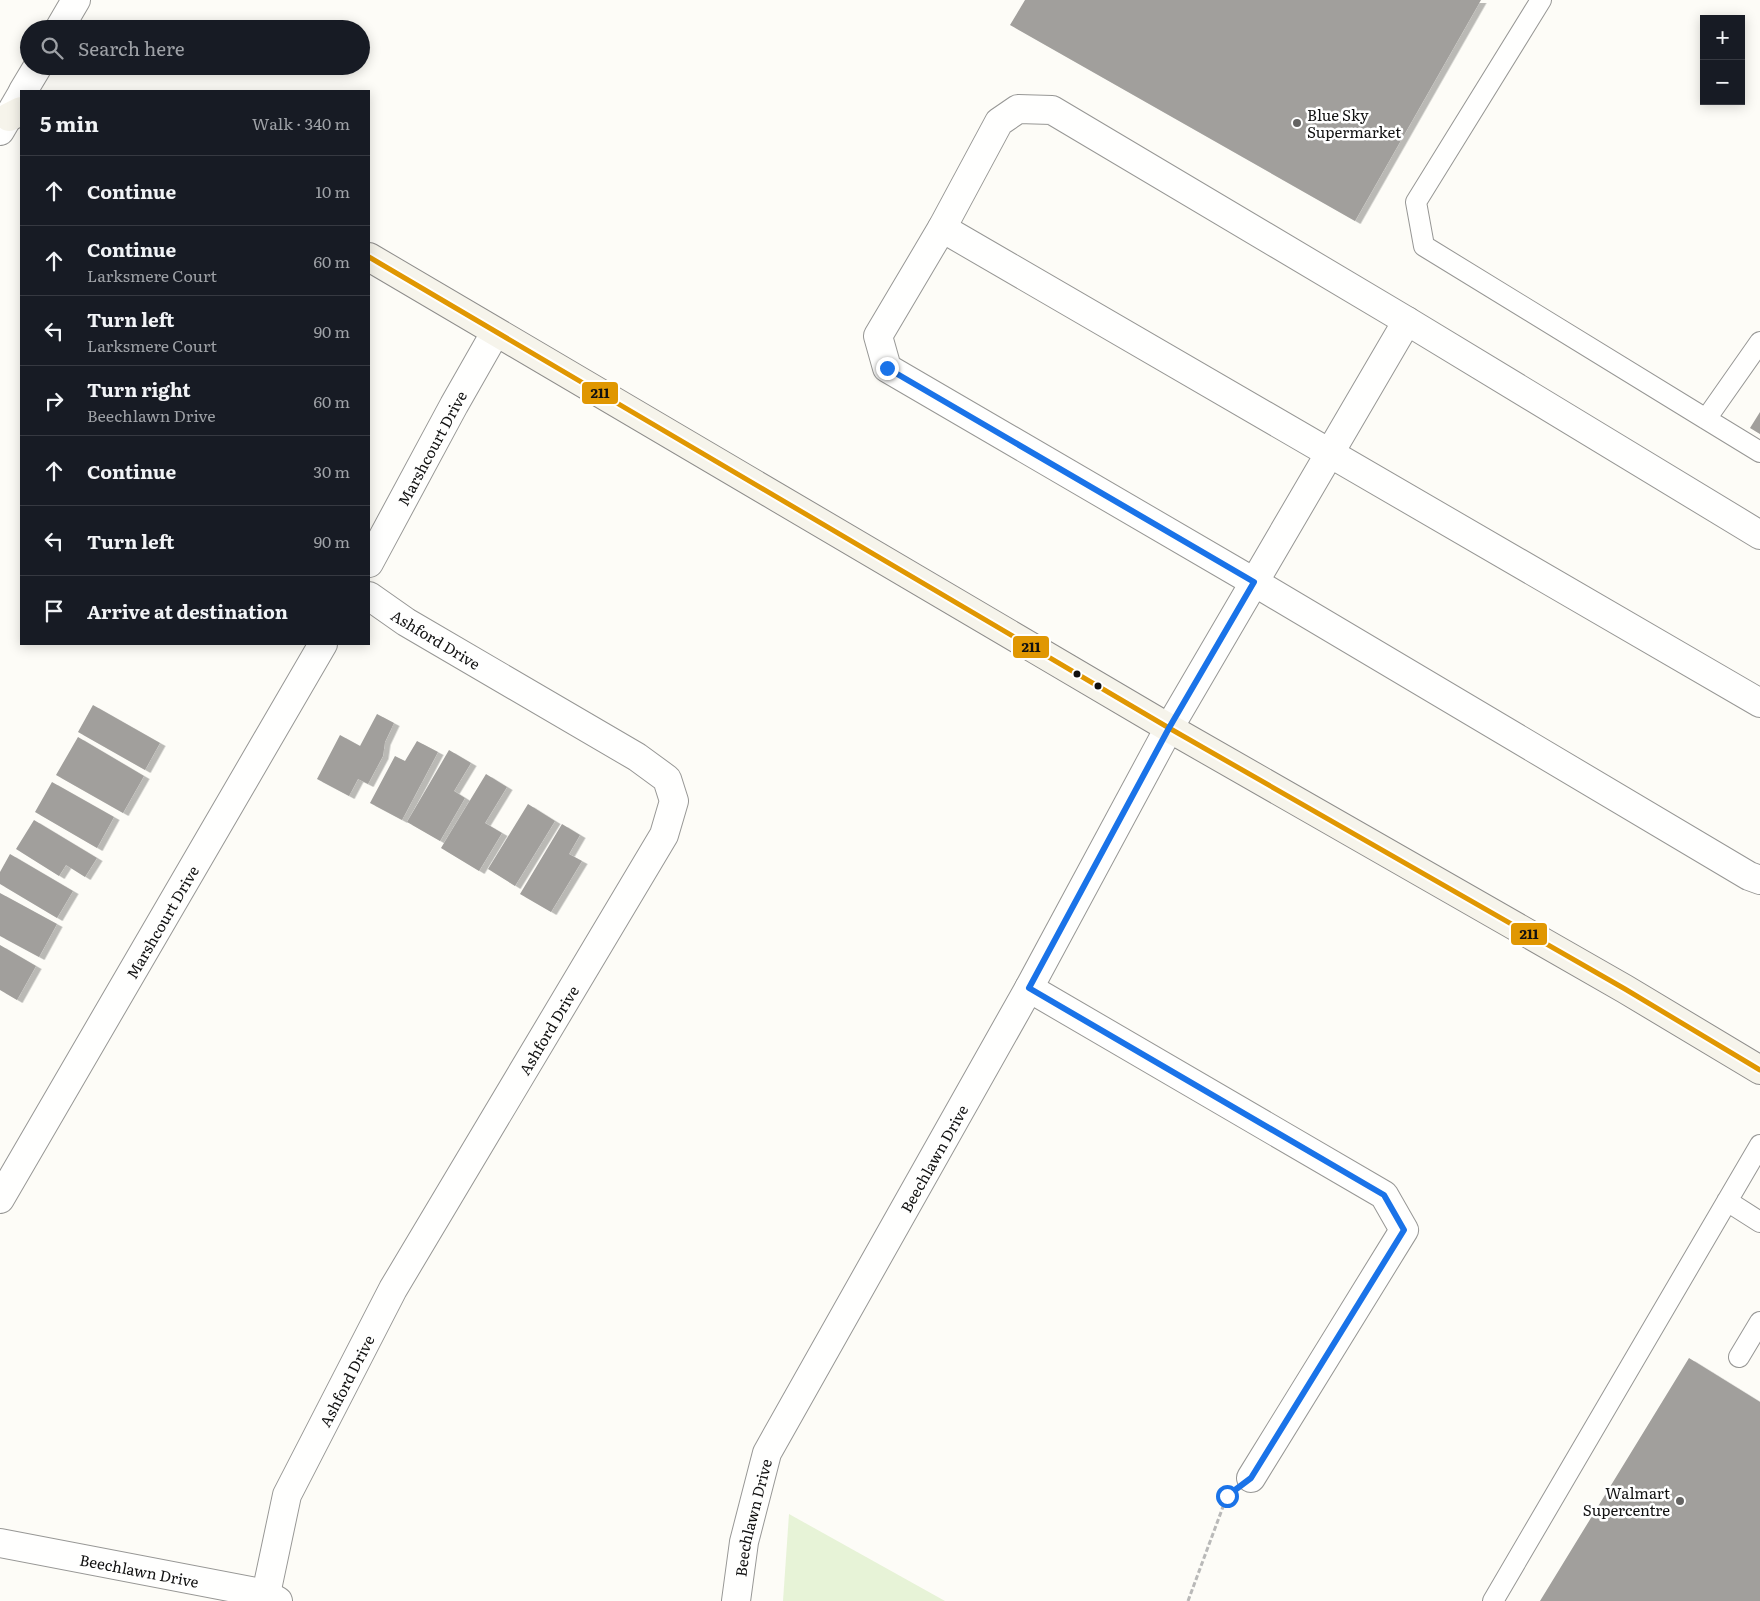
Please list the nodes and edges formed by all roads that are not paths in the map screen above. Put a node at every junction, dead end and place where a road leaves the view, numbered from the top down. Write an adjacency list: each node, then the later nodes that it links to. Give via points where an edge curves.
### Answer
1 (76, 0): 3 (street)
2 (1541, 0): 11 (lane, via 1416,202 1424,246)
3 (64, 20)
4 (33, 75): 5 (street)
5 (24, 90)
6 (942, 228): 8 (street, via 1000,122 1018,109 1052,110); 13 (street); 16 (street, via 878,336 887,368)
7 (370, 258): 9 (street)
8 (1408, 322): 13 (street, Beechlawn Drive); 14 (street)
9 (495, 333): 15 (street, Marshcourt Drive); 20 (street)
10 (1760, 342): 11 (lane)
11 (1706, 419): 12 (lane)
12 (1760, 452)
13 (1330, 453): 16 (street, Beechlawn Drive); 19 (street)
14 (1760, 534)
15 (370, 560)
16 (1254, 582): 20 (street, Beechlawn Drive); 21 (street)
17 (370, 597): 32 (street, Ashford Drive, via 406,622 637,757 667,779 674,801 664,834 393,1289 288,1495)
18 (321, 645): 25 (street, Marshcourt Drive)
19 (1760, 703)
20 (1169, 728): 22 (street, Beechlawn Drive); 23 (street)
21 (1760, 880)
22 (1029, 988): 30 (street, via 1384,1195 1404,1230); 33 (street, Beechlawn Drive, via 767,1453 744,1542)
23 (1760, 1070)
24 (1760, 1145): 26 (lane)
25 (0, 1199)
26 (1727, 1201): 27 (lane); 34 (lane)
27 (1760, 1222)
28 (1760, 1322): 29 (lane)
29 (1739, 1357)
30 (1251, 1478)
31 (0, 1543): 32 (street, Beechlawn Drive)
32 (272, 1597)
33 (736, 1601)
34 (1492, 1601)

